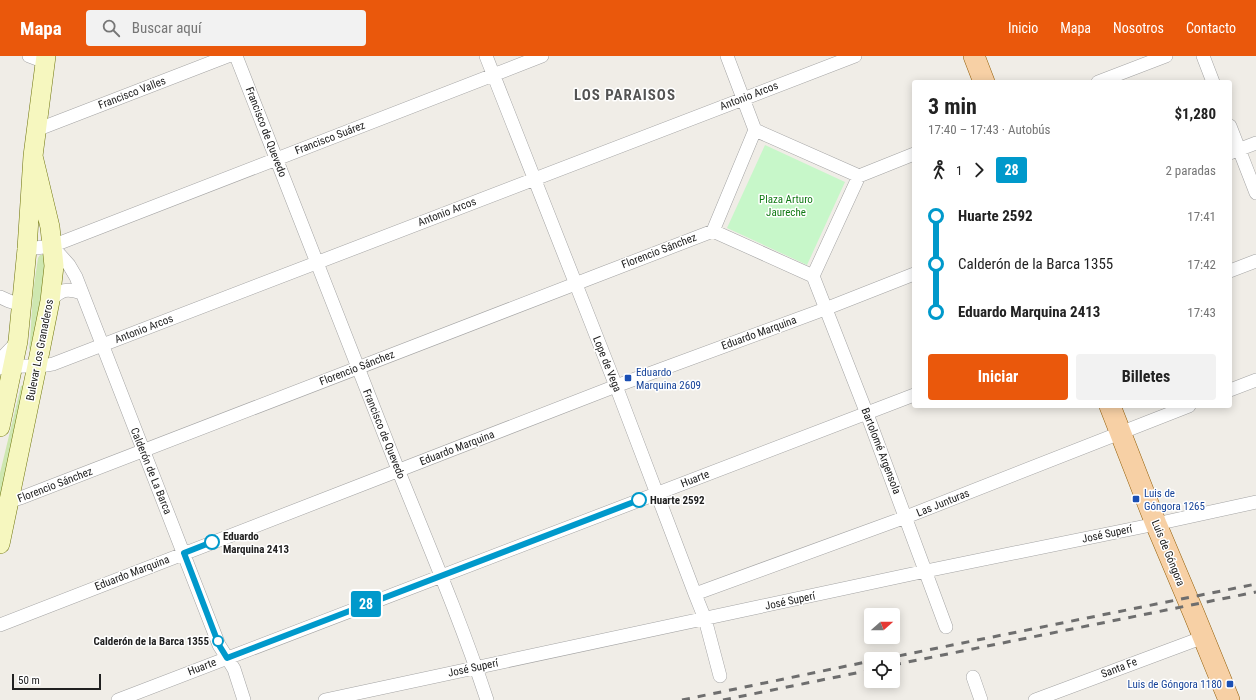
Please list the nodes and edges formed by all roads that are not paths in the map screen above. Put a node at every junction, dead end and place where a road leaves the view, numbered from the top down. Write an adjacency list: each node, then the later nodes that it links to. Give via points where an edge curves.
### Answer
1 (228, 56): 16 (street, Francisco Valles)
2 (236, 56): 23 (street, Francisco de Quevedo)
3 (486, 56): 11 (street, Lope de Vega)
4 (542, 56): 11 (street, Francisco Suárez)
5 (727, 56): 15 (street)
6 (855, 56): 15 (street, Antonio Arcos)
7 (974, 56): 12 (main road)
8 (1166, 56): 13 (street)
9 (1203, 56): 14 (street)
10 (40, 58): 16 (main road, Bulevar Los Granaderos)
11 (493, 75): 23 (street, Francisco Suárez); 25 (street, Lope de Vega)
12 (983, 80)
13 (1103, 80)
14 (1212, 80)
15 (743, 99): 17 (street); 25 (street, Antonio Arcos)
16 (37, 129): 22 (main road, Bulevar Los Granaderos)
17 (755, 130): 24 (street); 27 (street)
18 (1232, 138): 20 (street)
19 (1256, 143): 20 (street)
20 (1234, 151): 26 (street)
21 (912, 155): 24 (street)
22 (34, 156): 28 (main road, Bulevar Los Granaderos); 29 (main road, Bulevar Los Granaderos)
23 (276, 159): 28 (street, Francisco Suárez); 31 (street, Francisco de Quevedo)
24 (859, 176): 34 (street)
25 (534, 178): 31 (street, Antonio Arcos); 35 (street, Lope de Vega)
26 (1256, 193)
27 (713, 231): 34 (street); 35 (street, Florencio Sánchez)
28 (52, 246): 29 (street, Francisco Suárez); 36 (street, Calderón de La Barca, via 69,265); 38 (main road, Bulevar Los Granaderos, via 54,266)
29 (27, 249): 39 (main road, Bulevar Los Granaderos)
30 (1256, 261): 32 (street)
31 (316, 263): 41 (street, Antonio Arcos); 44 (street, Francisco de Quevedo)
32 (1232, 270)
33 (912, 275): 40 (street, Eduardo Marquina)
34 (813, 276): 40 (street, Bartolomé Argensola)
35 (575, 284): 44 (street, Florencio Sánchez); 46 (street, Lope de Vega)
36 (82, 292): 38 (street, via 59,292); 41 (street, Calderón de La Barca)
37 (0, 297): 39 (street)
38 (50, 301): 43 (main road, Bulevar Los Granaderos)
39 (22, 305): 42 (main road, Bulevar Los Granaderos, via 18,341)
40 (825, 309): 46 (street, Eduardo Marquina); 51 (street, Bartolomé Argensola)
41 (102, 345): 43 (street, Antonio Arcos, via 53,364); 54 (street, Calderón de La Barca)
42 (4, 365): 43 (street, Antonio Arcos); 52 (main road, Bulevar Los Granaderos)
43 (37, 366): 57 (main road, Bulevar Los Granaderos)
44 (358, 367): 54 (street, Florencio Sánchez); 55 (street, Francisco de Quevedo)
45 (1256, 380): 47 (street)
46 (616, 386): 55 (street, Eduardo Marquina); 56 (street, Lope de Vega)
47 (1232, 389)
48 (912, 396): 51 (street, Huarte)
49 (1111, 408): 53 (main road, Luis de Góngora)
50 (1184, 408): 53 (street, Las Junturas)
51 (867, 414): 56 (street, Huarte); 59 (street, Bartolomé Argensola)
52 (0, 427)
53 (1120, 433): 59 (street, Las Junturas); 60 (main road, Luis de Góngora)
54 (143, 451): 57 (street, Florencio Sánchez); 62 (street, Calderón de La Barca)
55 (399, 471): 62 (street, Eduardo Marquina); 64 (street, Francisco de Quevedo)
56 (657, 493): 64 (street, Huarte); 65 (street, Lope de Vega)
57 (4, 502): 61 (main road, Bulevar Los Granaderos)
58 (1256, 502): 60 (street, José Superí)
59 (906, 517): 63 (street, Bartolomé Argensola); 65 (street, Las Junturas)
60 (1156, 524): 63 (street, José Superí); 69 (main road, Luis de Góngora)
61 (0, 544)
62 (184, 553): 67 (street, Eduardo Marquina); 70 (street, Calderón de La Barca, via 219,645)
63 (926, 571): 66 (street, José Superí); 68 (street, Bartolomé Argensola)
64 (441, 576): 70 (street, Huarte); 71 (street, Francisco de Quevedo)
65 (696, 594): 66 (street, Lope de Vega)
66 (705, 619): 71 (street, José Superí); 72 (street, Lope de Vega)
67 (0, 625)
68 (946, 627)
69 (1204, 637): 79 (street, Santa Fe); 80 (main road, Luis de Góngora)
70 (227, 658): 74 (street, Huarte); 75 (street, Calderón de La Barca, via 234,669)
71 (476, 667): 76 (street, José Superí); 77 (street, Francisco de Quevedo)
72 (720, 676)
73 (972, 678): 78 (street)
74 (118, 700)
75 (244, 700)
76 (325, 700)
77 (487, 700)
78 (981, 700)
79 (1035, 700)
80 (1229, 700)

